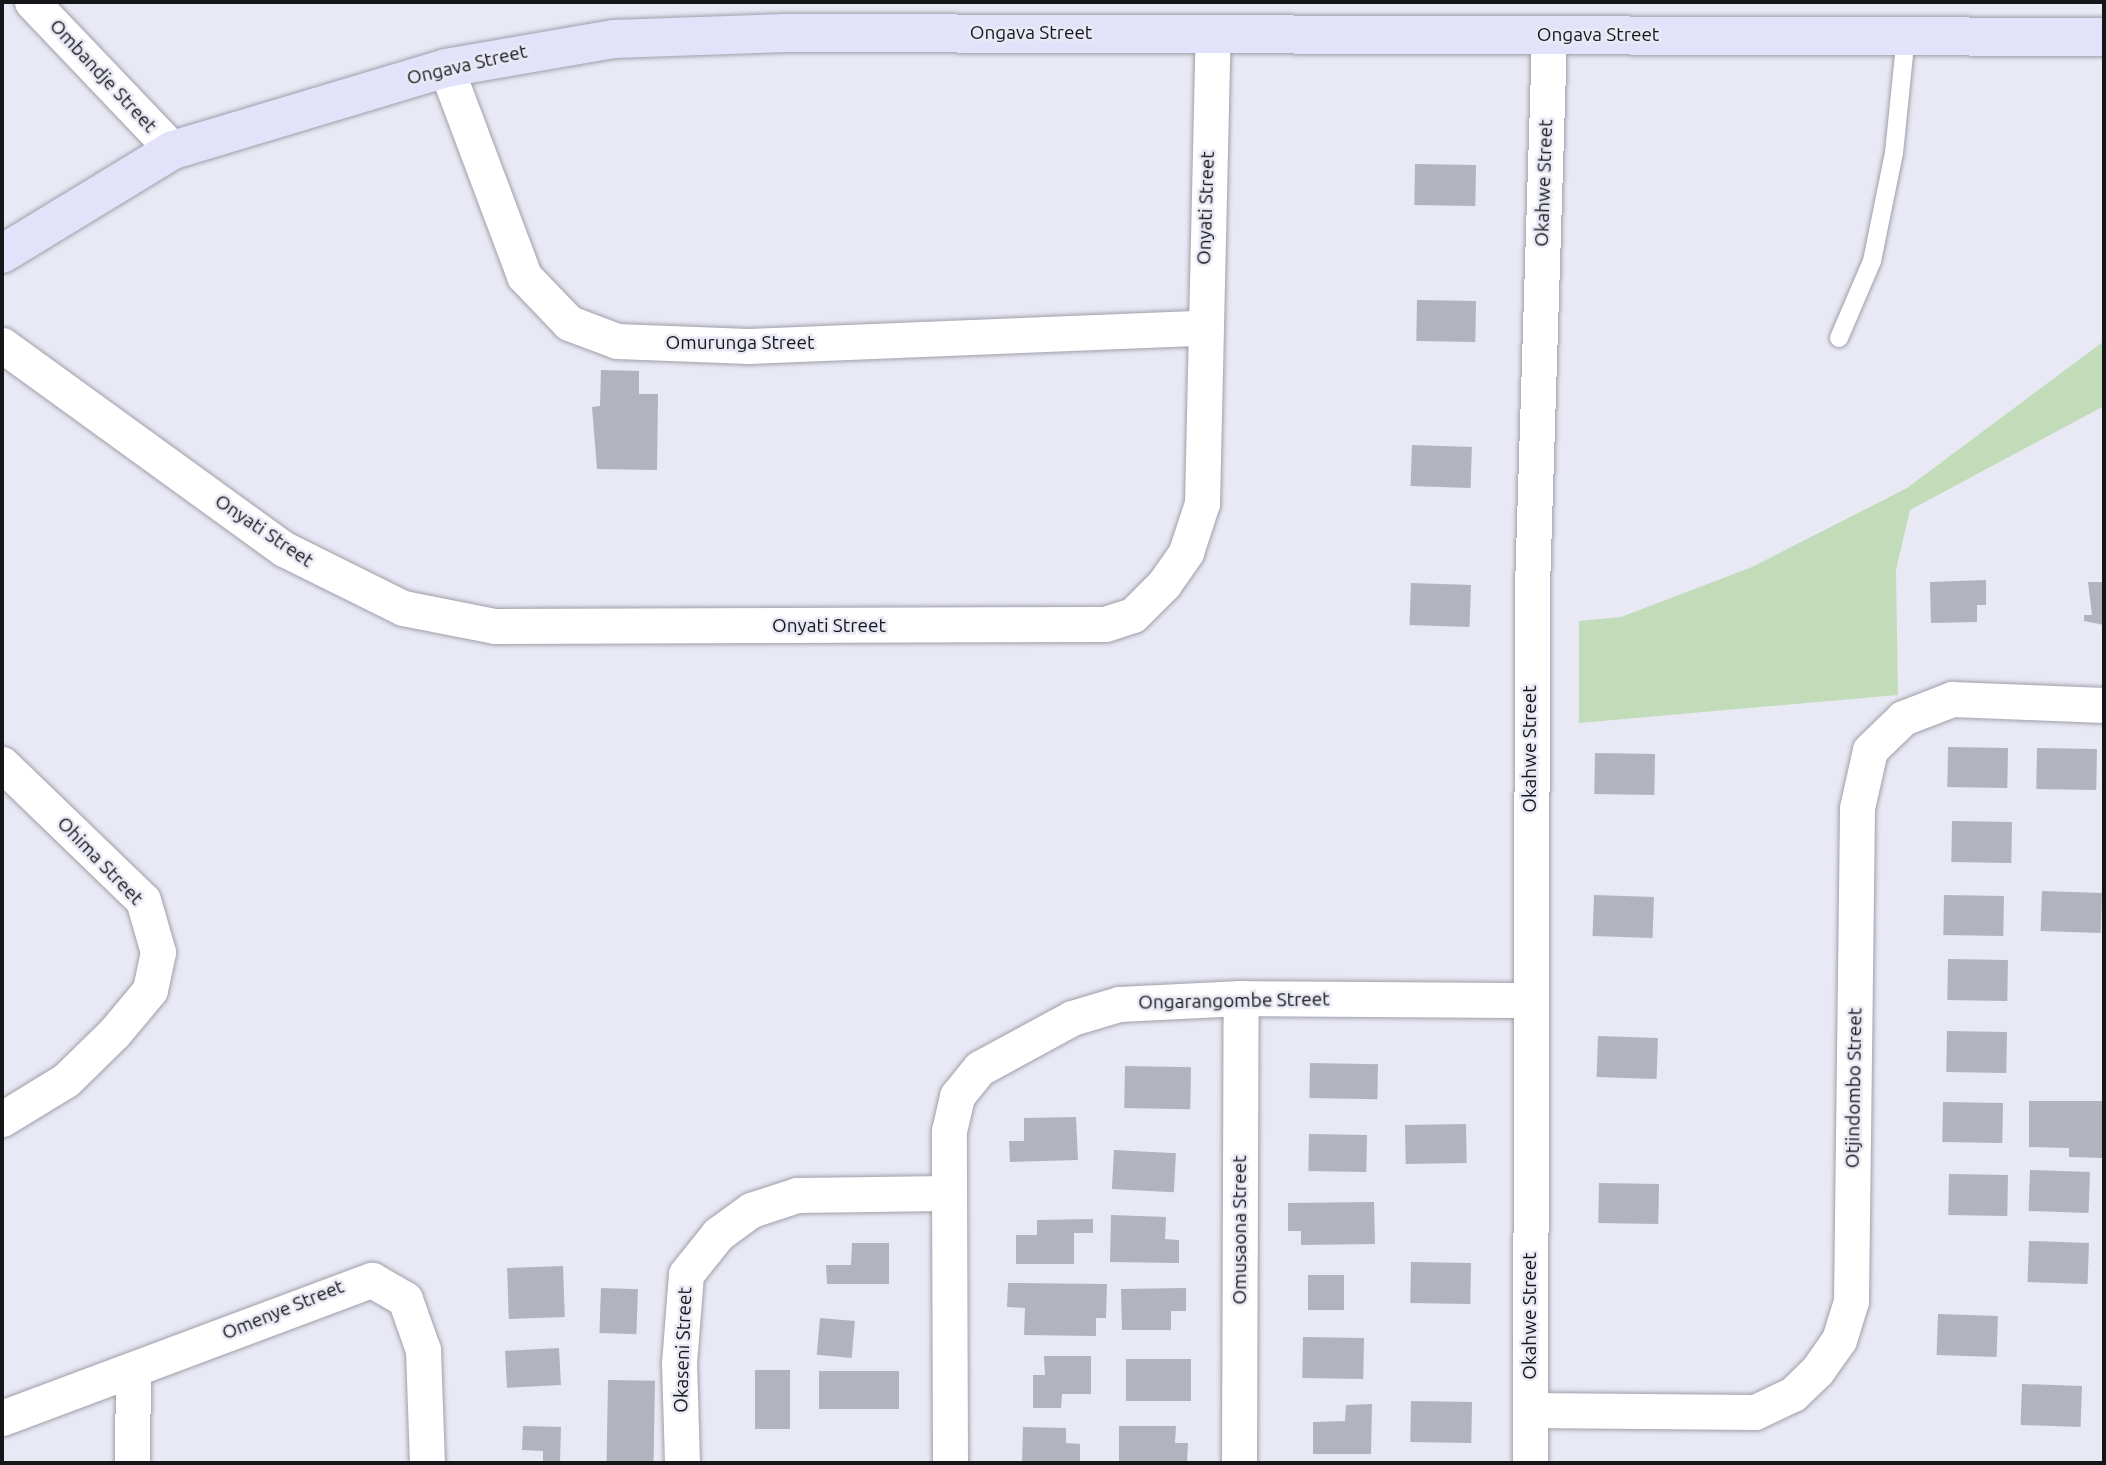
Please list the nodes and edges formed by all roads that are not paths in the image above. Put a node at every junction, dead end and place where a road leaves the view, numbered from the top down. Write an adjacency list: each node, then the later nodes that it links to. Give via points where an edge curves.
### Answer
1 (32, 2): 7 (street, Ombandje Street)
2 (1213, 34): 4 (street, Ongava Street); 6 (street, Ongava Street, via 614,39); 9 (street, Onyati Street)
3 (1906, 34): 4 (street, Ongava Street); 5 (street, Ongava Street); 10 (lane, via 1894,153 1872,261)
4 (1549, 36): 15 (street, Okahwe Street, via 1532,587)
5 (2104, 37)
6 (446, 68): 7 (street, Ongava Street); 9 (street, Omurunga Street, via 524,276 569,323 617,341 748,346)
7 (173, 150): 8 (street, Ongava Street)
8 (2, 254)
9 (1202, 328): 11 (street, Onyati Street, via 1202,503 1186,552 1133,615 1105,624 1061,626 495,626 403,608 284,549)
10 (1839, 338)
11 (2, 345)
12 (2104, 705): 19 (street, Otjindombo Street, via 1952,699 1903,718 1870,750 1857,808 1851,1301 1839,1340 1817,1371 1793,1394 1755,1412)
13 (2, 764): 16 (street, Ohima Street, via 143,900 158,952 150,990 114,1033 66,1080)
14 (1241, 998): 15 (street, Ongarangombe Street); 17 (street, Ongarangombe Street, via 1119,1004 1011,1047 980,1068 957,1096); 25 (street, Omusaona Street)
15 (1529, 1000): 19 (street, Okahwe Street)
16 (2, 1119)
17 (947, 1193): 23 (street, Okaseni Street, via 797,1195 751,1210 718,1234 686,1274 679,1363); 24 (street, Ongarangombe Street)
18 (133, 1370): 20 (street, Omenye Street); 21 (street); 22 (street, Omenye Street, via 372,1280 405,1299 423,1350)
19 (1530, 1410): 26 (street, Okahwe Street)
20 (2, 1418)
21 (132, 1463)
22 (427, 1463)
23 (682, 1463)
24 (950, 1463)
25 (1239, 1463)
26 (1530, 1463)

